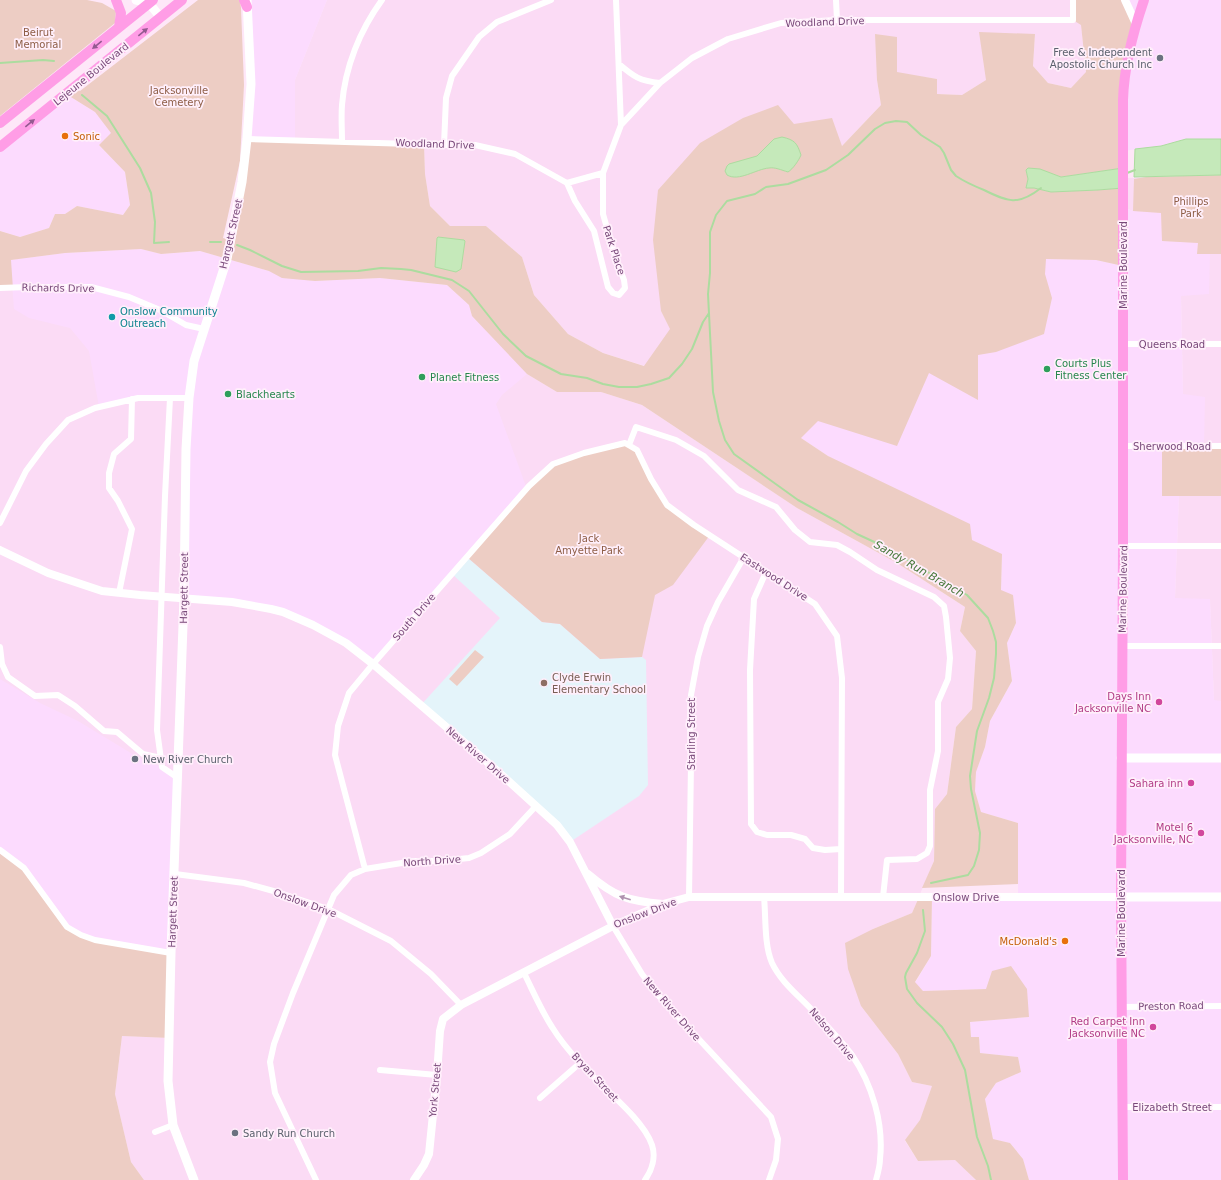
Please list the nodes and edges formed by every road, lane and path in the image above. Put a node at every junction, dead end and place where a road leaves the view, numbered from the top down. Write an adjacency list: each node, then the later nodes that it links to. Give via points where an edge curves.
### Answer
1 (116, 0): 16 (main road, via 121,13)
2 (136, 0): 11 (main road)
3 (182, 0): 13 (main road, Lejeune Boulevard)
4 (382, 0): 22 (street, via 370,17 349,64 342,105)
5 (551, 0): 23 (street, via 497,22 479,37 452,76 446,98)
6 (616, 0): 17 (street)
7 (836, 0): 14 (street)
8 (1073, 0): 14 (street, Woodland Drive, via 1073,20)
9 (1125, 0): 15 (street)
10 (1144, 0): 15 (main road, Marine Boulevard)
11 (151, 2): 13 (main road); 16 (main road, Lejeune Boulevard)
12 (246, 2): 21 (main road, Hargett Street, via 251,84)
13 (161, 18): 24 (main road, Lejeune Boulevard, one-way to 13)
14 (837, 20): 18 (street, Woodland Drive, via 781,23 728,40 692,58)
15 (1136, 24): 29 (main road, Marine Boulevard, via 1123,95)
16 (119, 28): 19 (main road, Lejeune Boulevard, one-way to 19)
17 (619, 64): 18 (street, via 635,77 647,82); 20 (street)
18 (660, 83): 20 (street, Woodland Drive)
19 (0, 123)
20 (621, 125): 25 (street, Woodland Drive)
21 (247, 139): 22 (street, Woodland Drive); 28 (main road, Hargett Street, via 242,182 227,259)
22 (342, 141): 23 (street, Woodland Drive)
23 (444, 145): 26 (street, Woodland Drive, via 475,145 515,154)
24 (0, 147)
25 (603, 173): 26 (street); 26 (street, Park Place, via 603,214 625,288 618,295 608,287 594,231)
26 (567, 184)
27 (0, 288): 28 (street, Richards Drive, via 91,286 129,297 186,325)
28 (204, 329): 32 (main road, Hargett Street, via 194,360)
29 (1123, 344): 30 (street, Queens Road); 35 (main road, Marine Boulevard)
30 (1221, 344)
31 (170, 398): 32 (street); 33 (street); 44 (street)
32 (189, 398): 45 (main road, Hargett Street)
33 (132, 399): 37 (street, via 95,408 68,420 26,471); 43 (street, via 131,439 114,454 109,473 109,488 132,529)
34 (627, 444): 41 (street, Eastwood Drive, via 637,450 667,505); 49 (street, South Drive, via 584,453 553,464 530,486); 63 (street, via 636,427 676,440 704,456 738,490 776,507 795,530 810,542 837,545 877,570 934,597 944,606 950,658 948,679 938,702 938,751 930,790 930,846 927,853 918,859 886,860)
35 (1123, 446): 36 (street, Sherwood Road); 38 (main road, Marine Boulevard)
36 (1221, 446)
37 (0, 523)
38 (1123, 546): 39 (street); 46 (main road, Marine Boulevard)
39 (1221, 546)
40 (0, 550): 43 (street, New River Drive, via 48,573 102,591)
41 (744, 558): 42 (street, Eastwood Drive); 60 (street, Starling Street, via 707,626 691,695)
42 (766, 572): 55 (street, Eastwood Drive, via 815,604 837,636 842,678); 55 (street, via 754,599 750,670 751,824 757,832 767,835 791,835 804,839 813,848)
43 (118, 593): 44 (street, New River Drive)
44 (162, 597): 45 (street, New River Drive); 50 (street, via 157,730)
45 (184, 598): 49 (street, New River Drive, via 232,602 282,612 346,643); 53 (main road, Hargett Street)
46 (1122, 646): 47 (street); 51 (main road, Marine Boulevard)
47 (1221, 646)
48 (0, 647): 50 (street, via 2,664 8,677 36,696 58,695 104,731 117,732 143,754)
49 (373, 664): 54 (street, New River Drive); 57 (street, South Drive, via 349,693 338,726 335,755)
50 (161, 758): 53 (street, via 162,767)
51 (1121, 758): 52 (main road); 64 (main road, Marine Boulevard)
52 (1221, 758)
53 (178, 778): 59 (main road, Hargett Street)
54 (536, 806): 57 (street, North Drive, via 510,834 469,858 414,861); 58 (street, New River Drive, via 570,842)
55 (841, 849): 62 (street, Eastwood Drive)
56 (0, 850): 69 (street, via 24,868 67,927 95,940)
57 (365, 869): 67 (street, North Drive, via 351,875 334,894)
58 (584, 870): 66 (street, one-way to 58, via 621,897); 68 (street, New River Drive)
59 (175, 874): 67 (street, Onslow Drive, via 244,883); 69 (main road, Hargett Street)
60 (689, 897): 61 (street, Onslow Drive); 66 (street, Onslow Drive)
61 (764, 897): 62 (street, Onslow Drive); 87 (street, Nelson Drive, via 768,948 772,963 785,982 851,1055 870,1092 879,1119 880,1132 880,1159)
62 (841, 897): 63 (street, Onslow Drive)
63 (883, 897): 64 (street, Onslow Drive)
64 (1121, 897): 65 (main road, Onslow Drive); 73 (main road, Marine Boulevard)
65 (1221, 897)
66 (663, 904): 68 (street, Onslow Drive)
67 (328, 909): 71 (street, Onslow Drive, via 392,941 431,974); 83 (street, via 293,993 270,1062 275,1093)
68 (613, 926): 70 (street, Onslow Drive); 86 (street, New River Drive, via 657,994 771,1117 778,1139 776,1160)
69 (171, 953): 80 (main road, Hargett Street, via 168,1081)
70 (524, 973): 71 (street, Onslow Drive); 74 (street, Bryan Street, via 552,1027)
71 (461, 1005): 76 (street, York Street, via 443,1019)
72 (1221, 1006): 73 (street, Preston Road)
73 (1121, 1007): 78 (main road, Marine Boulevard)
74 (580, 1063): 77 (street); 85 (street, Bryan Street, via 638,1122 648,1136 653,1147 653,1161)
75 (380, 1070): 76 (street)
76 (437, 1075): 84 (street, York Street, via 429,1154)
77 (540, 1098)
78 (1123, 1107): 79 (street, Elizabeth Street); 88 (main road, Marine Boulevard)
79 (1221, 1107)
80 (173, 1125): 81 (street); 82 (main road, Hargett Street)
81 (156, 1132)
82 (194, 1180)
83 (316, 1180)
84 (414, 1180)
85 (645, 1180)
86 (769, 1180)
87 (876, 1180)
88 (1123, 1180)

